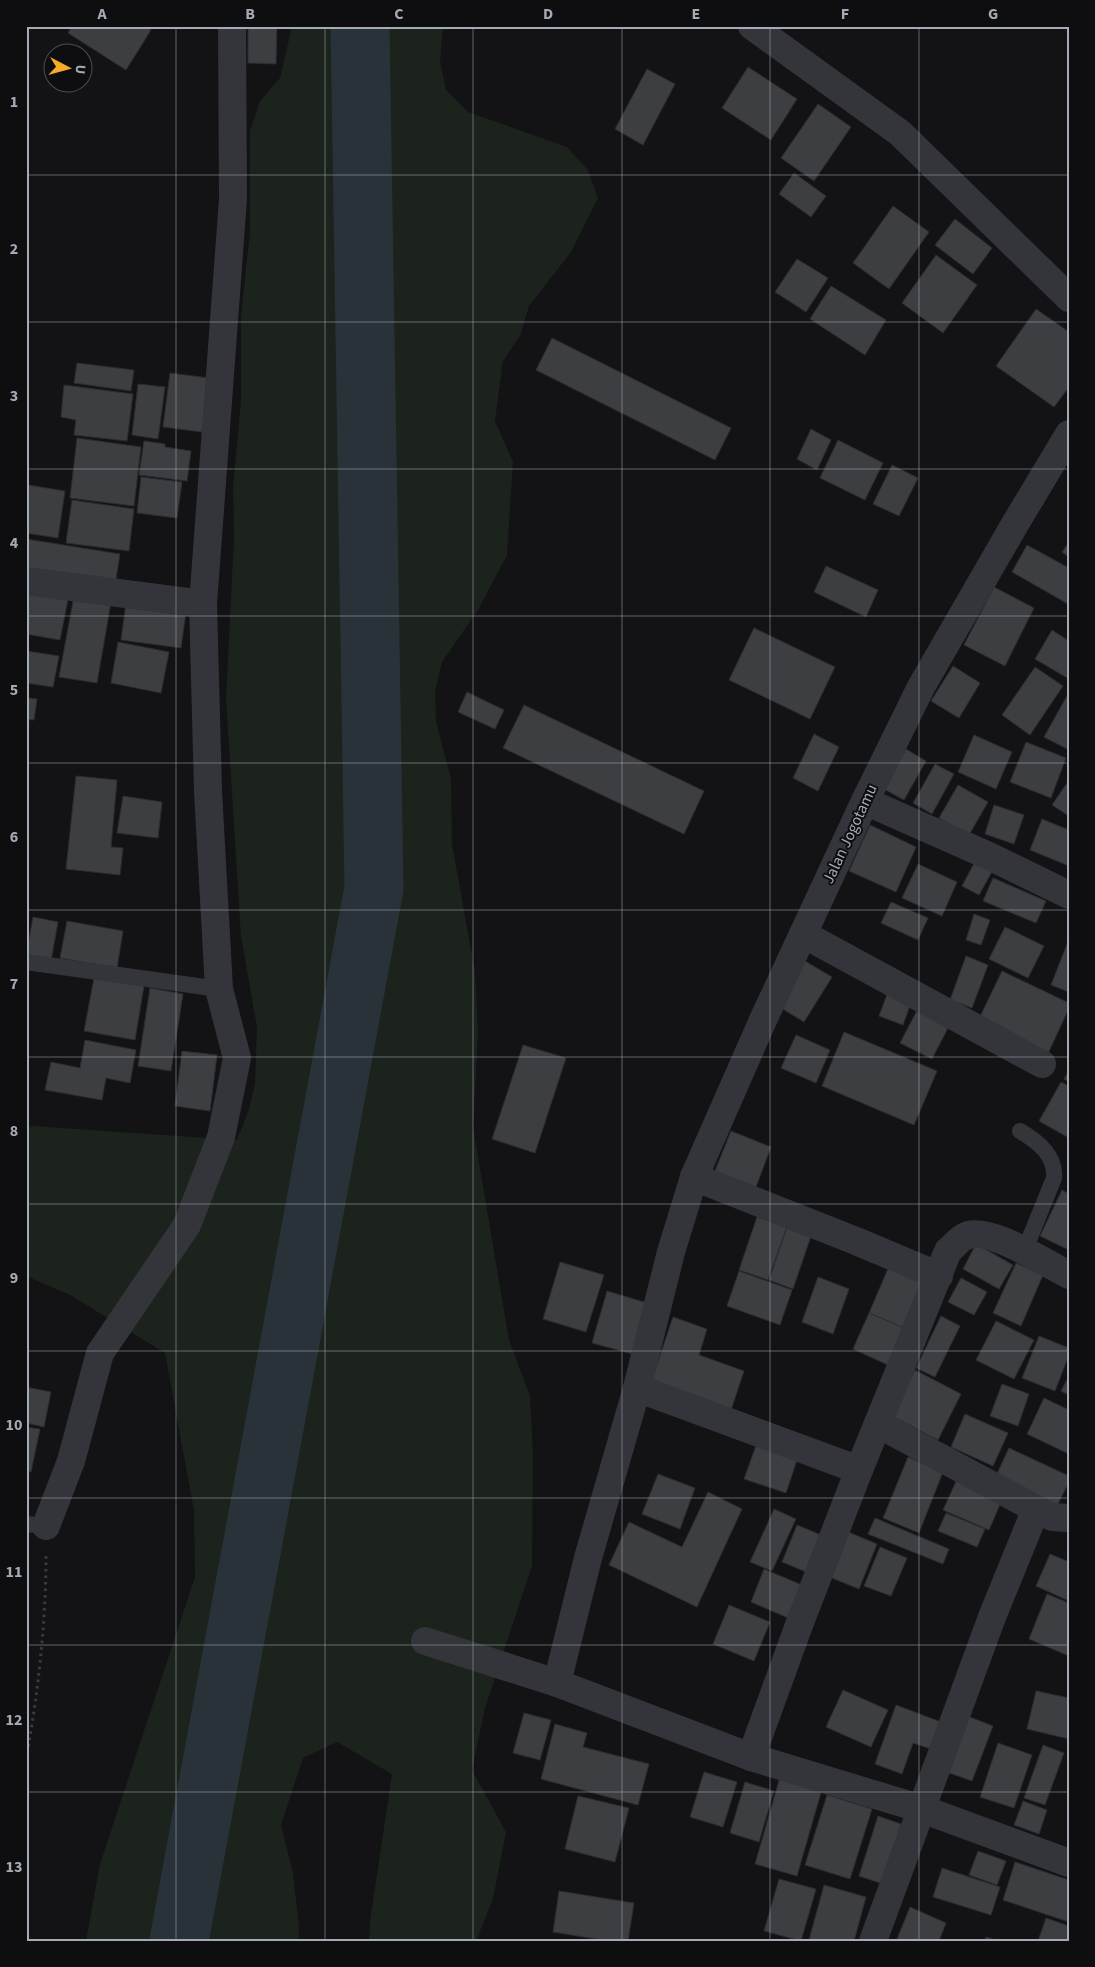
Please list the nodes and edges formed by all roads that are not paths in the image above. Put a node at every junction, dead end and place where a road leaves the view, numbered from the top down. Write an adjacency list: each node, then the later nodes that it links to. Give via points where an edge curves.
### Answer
1 (232, 26): 6 (street, via 233,199)
2 (752, 26): 3 (street, via 900,133)
3 (1069, 298)
4 (1069, 434): 7 (street, Jalan Jogotamu, via 921,687)
5 (26, 581): 6 (street)
6 (203, 604): 11 (street, via 208,791)
7 (865, 801): 8 (street); 9 (street, Jalan Jogotamu)
8 (1069, 895)
9 (803, 934): 12 (street); 14 (street, Jalan Jogotamu)
10 (26, 962): 11 (lane)
11 (219, 989): 23 (street, via 238,1058 222,1137 187,1225 100,1353 71,1461)
12 (1042, 1064)
13 (1020, 1130): 15 (lane, via 1041,1145 1054,1172)
14 (694, 1177): 17 (street); 18 (street, Jalan Jogotamu, via 671,1252)
15 (1024, 1252): 16 (street); 17 (street, via 994,1236 980,1233 965,1236 948,1251)
16 (1069, 1275)
17 (939, 1276): 19 (street)
18 (637, 1388): 20 (street); 25 (street, Jalan Jogotamu, via 588,1558)
19 (878, 1424): 20 (street); 21 (street)
20 (859, 1470): 26 (street)
21 (1036, 1509): 22 (street, via 1052,1517); 27 (street)
22 (1069, 1518)
23 (36, 1525)
24 (425, 1640): 25 (street)
25 (557, 1683): 26 (street)
26 (751, 1757): 27 (street)
27 (922, 1809): 28 (street); 29 (street)
28 (1069, 1863)
29 (873, 1941)

